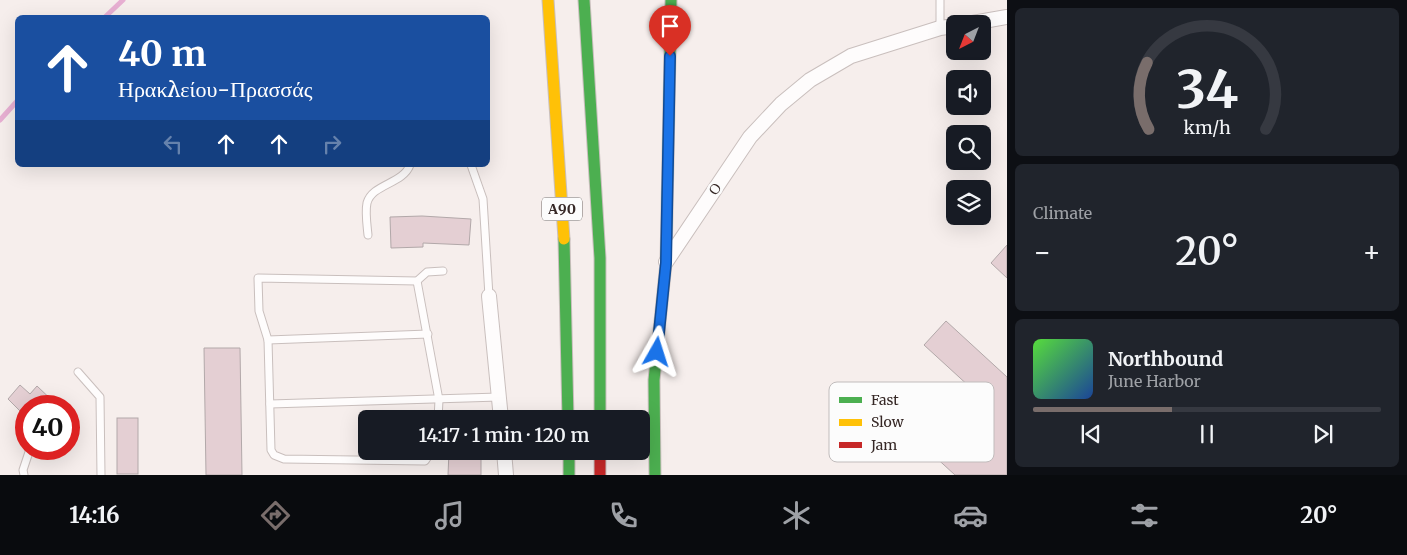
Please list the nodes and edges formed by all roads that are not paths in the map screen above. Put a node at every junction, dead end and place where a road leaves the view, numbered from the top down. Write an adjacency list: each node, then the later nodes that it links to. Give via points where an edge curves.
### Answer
1 (548, 0): 24 (main road, Α90, via 565,250)
2 (584, 0): 25 (main road, Α90, via 600,258)
3 (672, 0): 12 (main road)
4 (940, 0): 8 (lane)
5 (1007, 18): 6 (street)
6 (991, 20)
7 (946, 27): 8 (street, Ο)
8 (940, 28): 12 (street, Ο, via 851,56 810,80 781,104 750,137)
9 (409, 167): 11 (lane, via 405,174 369,198 366,206)
10 (472, 167): 15 (lane, via 483,200)
11 (368, 235)
12 (666, 263): 36 (main road, Ο, via 654,380)
13 (443, 271): 14 (lane, via 427,272)
14 (417, 281): 16 (lane); 17 (lane, via 258,278 259,311)
15 (489, 296): 19 (street)
16 (428, 334): 17 (lane); 20 (lane)
17 (268, 340): 21 (lane)
18 (78, 372): 32 (lane, via 100,397)
19 (499, 397): 20 (lane); 23 (street)
20 (439, 400): 21 (lane); 22 (lane)
21 (270, 404): 27 (lane, via 271,450 284,460)
22 (438, 410)
23 (500, 410)
24 (568, 410)
25 (600, 410)
26 (26, 460): 31 (lane)
27 (426, 460)
28 (505, 460): 33 (street)
29 (569, 460): 34 (main road)
30 (600, 460): 35 (main road)
31 (24, 475)
32 (101, 475)
33 (506, 475)
34 (569, 475)
35 (600, 475)
36 (655, 475)

